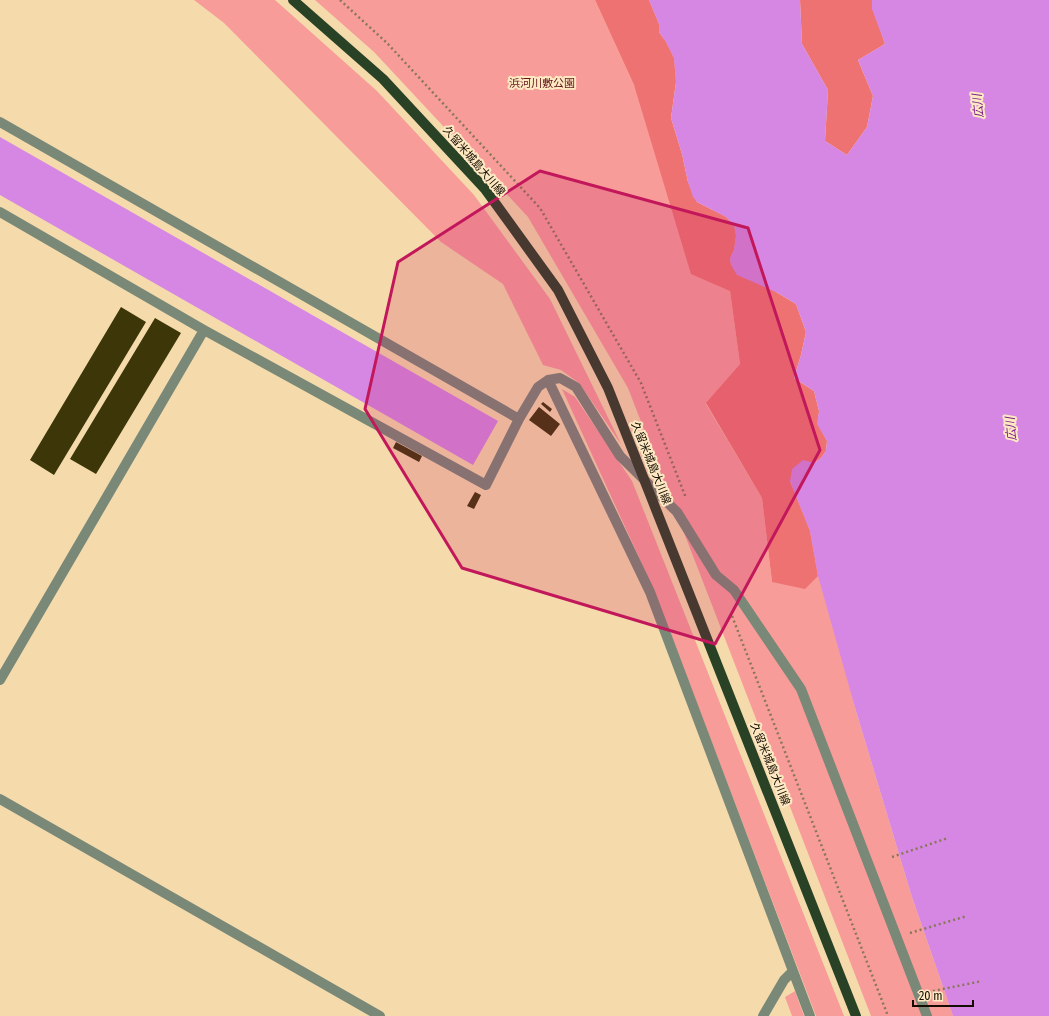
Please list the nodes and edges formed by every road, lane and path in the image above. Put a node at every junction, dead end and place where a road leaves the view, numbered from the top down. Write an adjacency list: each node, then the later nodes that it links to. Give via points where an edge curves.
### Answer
1 (293, 0): 7 (main road, 久留米城島大川線, via 383,79 485,188 558,290 608,388)
2 (0, 122): 6 (street)
3 (0, 212): 4 (street)
4 (204, 330): 6 (street, via 486,485); 8 (street)
5 (548, 380): 6 (street, via 538,387); 7 (street, via 560,378 576,387 620,456); 14 (street, via 650,592)
6 (519, 419)
7 (644, 480): 20 (main road, 久留米城島大川線); 21 (street, via 678,512 716,574 734,590 801,689)
8 (0, 680)
9 (0, 799): 17 (street)
10 (948, 838): 11 (path)
11 (892, 857)
12 (967, 916): 13 (path)
13 (908, 933)
14 (793, 971): 18 (street, via 784,980); 19 (street)
15 (982, 981): 16 (path)
16 (931, 991)
17 (380, 1016)
18 (763, 1016)
19 (810, 1016)
20 (856, 1016)
21 (927, 1016)

